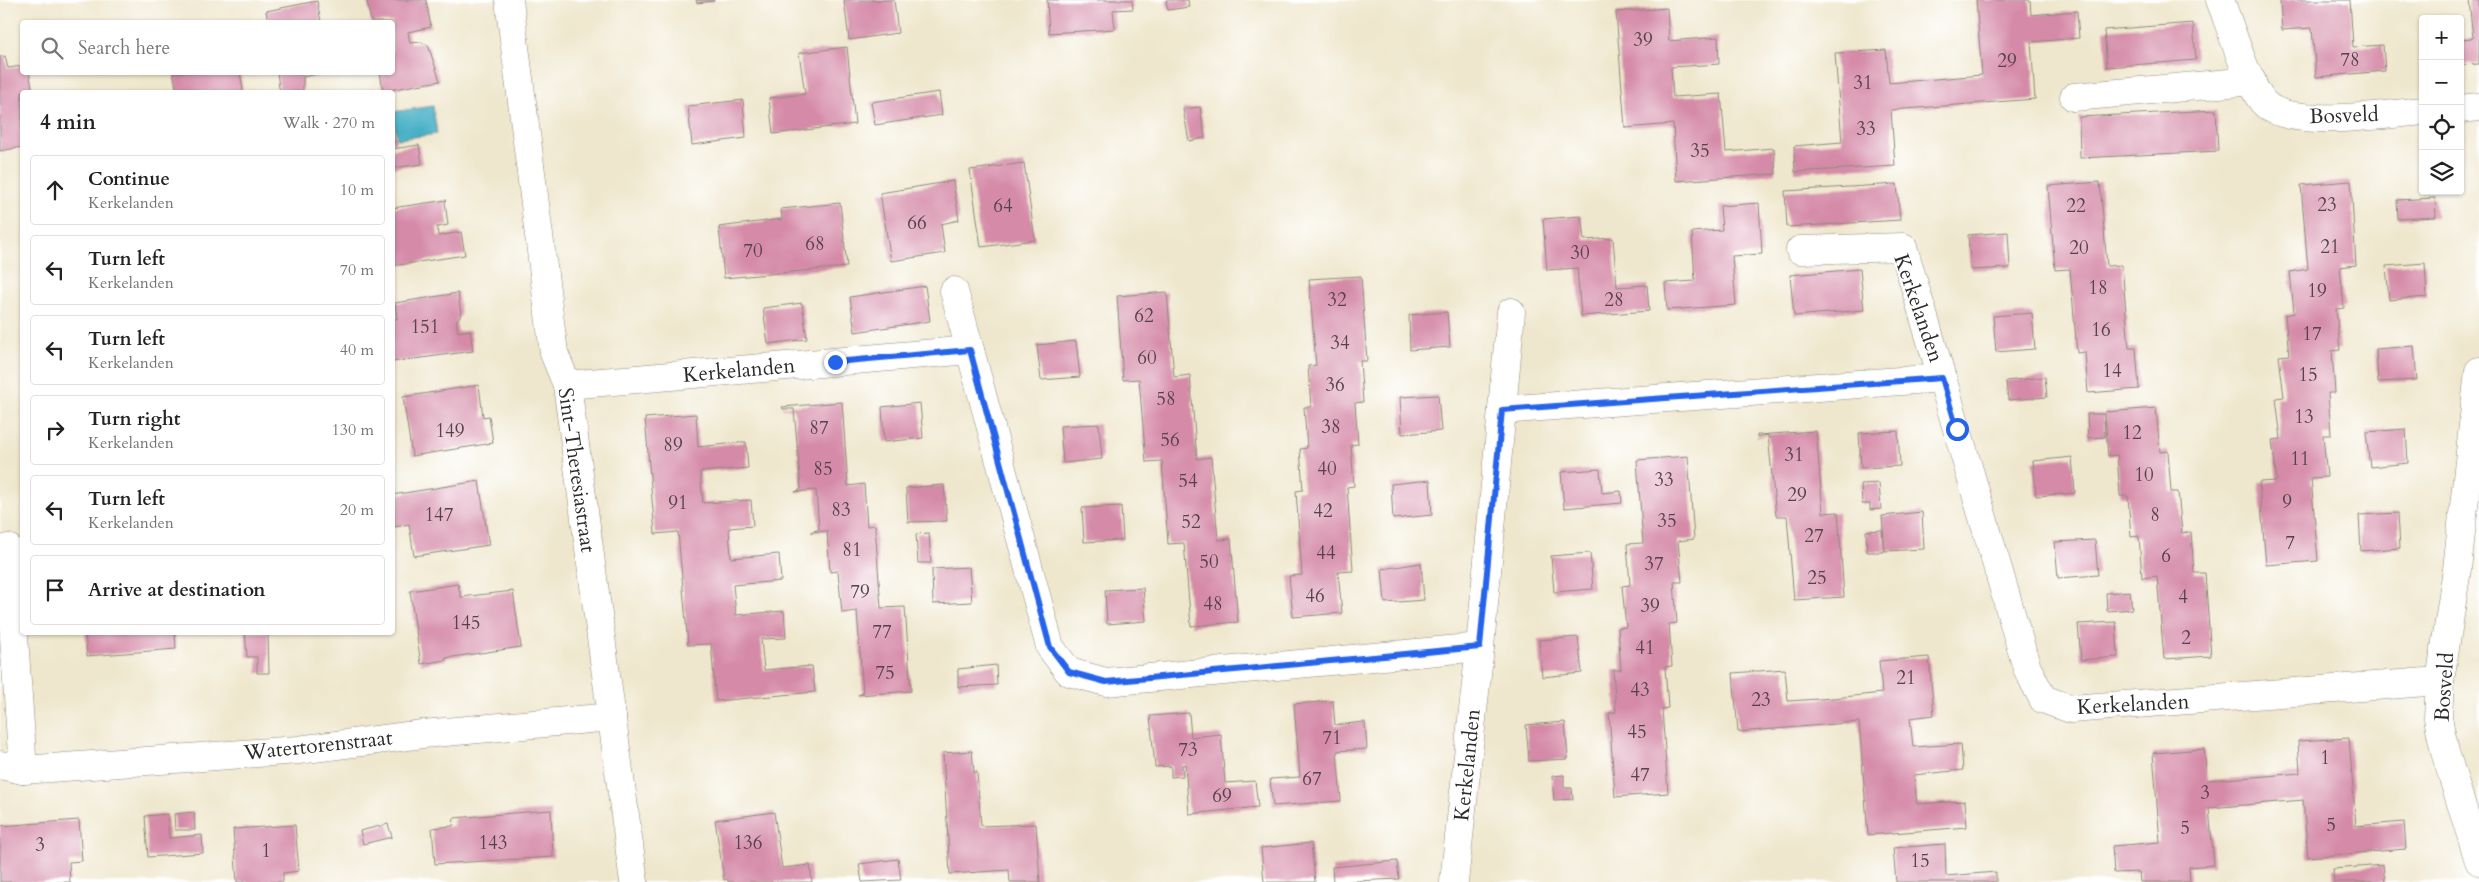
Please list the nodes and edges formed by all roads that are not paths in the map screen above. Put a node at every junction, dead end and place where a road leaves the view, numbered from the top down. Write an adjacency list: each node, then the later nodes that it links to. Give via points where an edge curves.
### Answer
1 (509, 0): 14 (street, Sint-Theresiastraat, via 554,353)
2 (2220, 0): 3 (street, Bosveld)
3 (2252, 81): 4 (street); 7 (street, Bosveld, via 2264,103 2283,113 2314,120)
4 (2074, 97)
5 (2479, 108): 6 (street)
6 (2464, 109)
7 (2419, 112)
8 (1800, 250): 13 (street, Kerkelanden, via 1903,247)
9 (954, 291): 11 (street)
10 (1511, 312): 15 (street, Kerkelanden)
11 (970, 350): 14 (street, Kerkelanden); 18 (street, via 1050,647 1069,672 1106,682)
12 (2479, 371): 17 (street, Bosveld)
13 (1942, 378): 15 (street, Kerkelanden); 19 (street, Kerkelanden, via 2027,668 2043,699 2071,709)
14 (567, 385): 20 (street, Sint-Theresiastraat)
15 (1502, 410): 18 (street, Kerkelanden)
16 (8, 548): 21 (street, Watertorenstraat)
17 (2468, 568): 19 (street, Bosveld)
18 (1480, 647): 24 (street, Kerkelanden)
19 (2440, 681): 22 (street, Bosveld, via 2438,718 2445,752)
20 (612, 717): 21 (street, Watertorenstraat, via 423,734 298,750); 23 (street, Sint-Theresiastraat)
21 (12, 768)
22 (2479, 861)
23 (634, 882)
24 (1454, 882)

